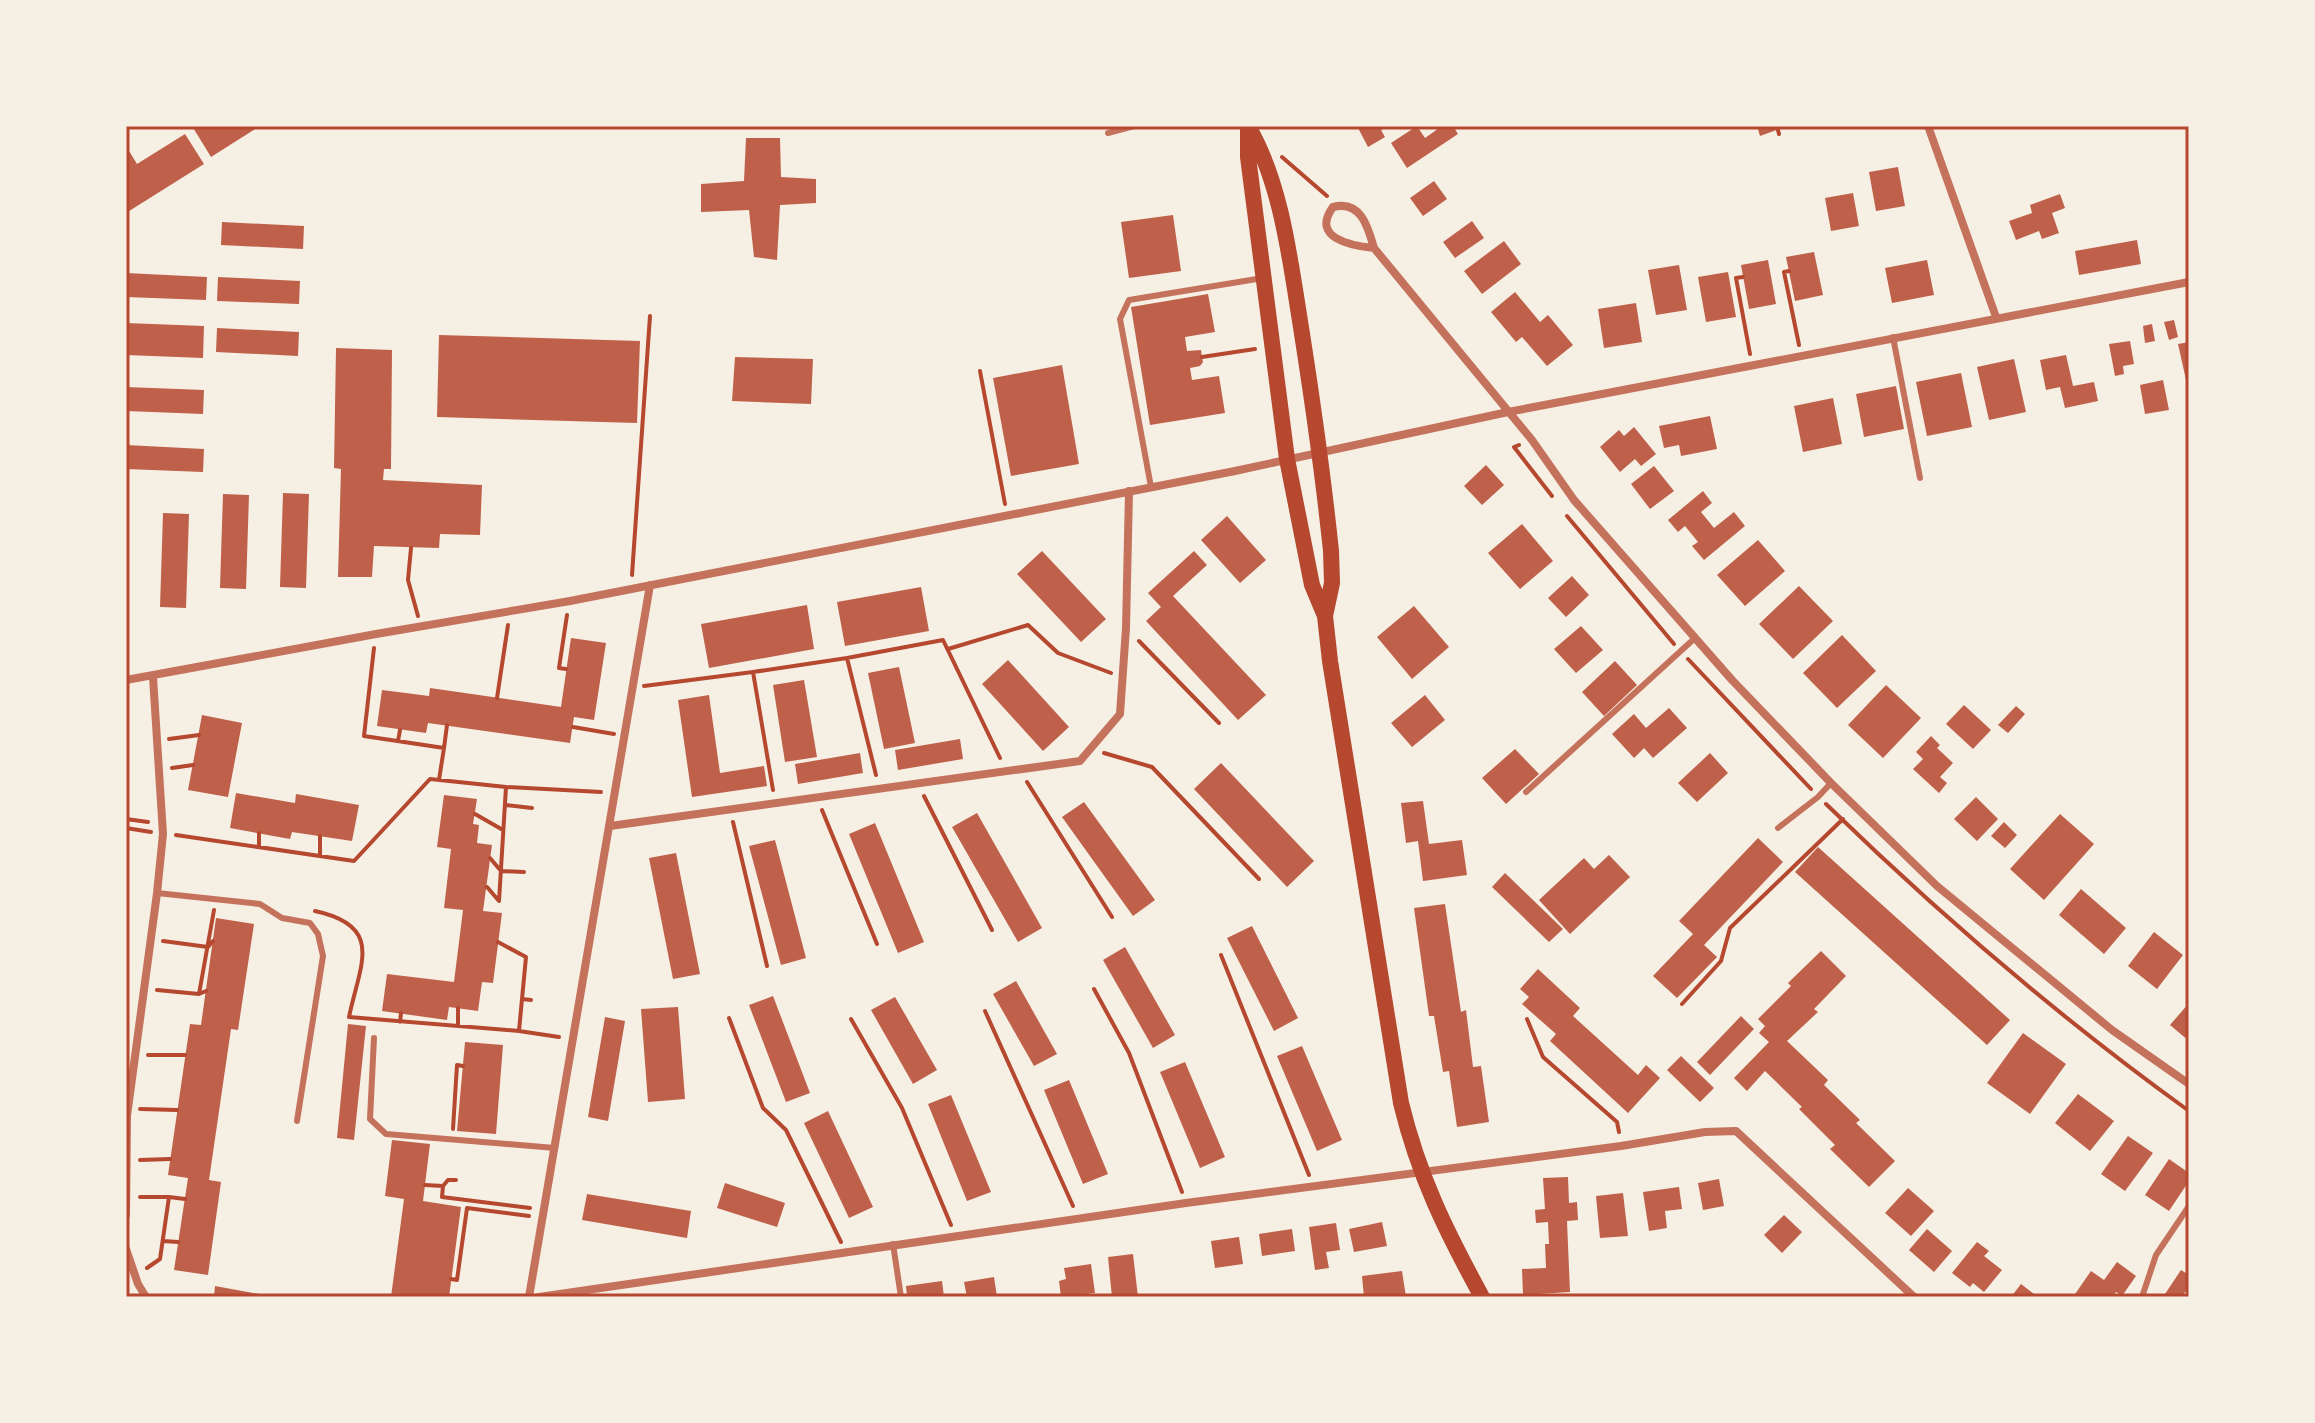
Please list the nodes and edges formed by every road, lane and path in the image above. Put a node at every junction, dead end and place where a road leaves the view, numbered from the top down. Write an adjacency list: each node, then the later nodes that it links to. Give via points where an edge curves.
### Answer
1 (1134, 126): 4 (lane)
2 (1248, 126): 10 (main road); 27 (main road, via 1264,153 1284,236)
3 (1928, 126): 15 (street)
4 (1108, 133)
5 (1282, 156): 6 (path)
6 (1337, 206): 7 (street, via 1360,213); 7 (street, via 1329,213 1329,232 1346,243)
7 (1374, 248): 24 (street)
8 (1789, 271): 18 (path, via 1784,272)
9 (1743, 277): 13 (path, via 1736,278)
10 (1263, 278): 17 (main road); 30 (lane, via 1129,300 1120,319)
11 (2189, 282): 15 (street)
12 (1747, 297): 13 (path)
13 (1740, 299): 20 (path)
14 (650, 316): 23 (path)
15 (1996, 317): 16 (street)
16 (1893, 337): 18 (street); 29 (lane)
17 (1272, 346): 19 (path); 28 (main road)
18 (1801, 355): 20 (street)
19 (1202, 357)
20 (1752, 364): 24 (street)
21 (980, 371): 26 (path)
22 (639, 382): 23 (path)
23 (645, 383): 35 (path)
24 (1508, 412): 27 (street); 42 (street, via 1574,500)
25 (1005, 445): 26 (path)
26 (995, 447): 32 (path)
27 (1319, 452): 28 (street); 38 (main road, via 1331,551)
28 (1287, 459): 30 (street); 38 (main road, via 1312,585)
29 (1920, 478)
30 (1151, 487): 31 (street)
31 (1129, 491): 32 (street); 40 (street)
32 (1007, 514): 34 (street)
33 (411, 548): 39 (path, via 408,580)
34 (650, 585): 35 (street); 50 (street)
35 (631, 589): 36 (street)
36 (570, 601): 37 (street); 45 (path, via 559,668)
37 (509, 613): 39 (street); 51 (path)
38 (1325, 616): 137 (main road, via 1401,1103)
39 (421, 626): 41 (street)
40 (1126, 628): 48 (street); 52 (path)
41 (376, 634): 47 (street); 59 (path, via 364,736)
42 (1695, 638): 68 (street); 71 (lane)
43 (948, 649): 44 (path, via 943,640); 48 (path, via 1028,625 1058,653); 65 (path)
44 (847, 658): 46 (path); 70 (path)
45 (566, 669)
46 (753, 672): 50 (path); 74 (path)
47 (153, 677): 49 (street); 58 (street)
48 (1122, 678): 61 (street, via 1120,714)
49 (126, 680)
50 (633, 688): 57 (street)
51 (497, 698)
52 (1219, 723)
53 (447, 725): 60 (path)
54 (573, 727): 57 (path)
55 (400, 730): 59 (path)
56 (199, 735): 58 (path)
57 (624, 735): 72 (street)
58 (157, 740): 63 (street)
59 (398, 741): 60 (path)
60 (444, 748): 66 (path)
61 (1091, 749): 64 (street, via 1080,761); 93 (path, via 1152,767)
62 (193, 765): 63 (path)
63 (159, 770): 84 (street)
64 (1019, 770): 65 (street); 97 (path)
65 (1007, 771): 67 (street)
66 (439, 780): 69 (path); 89 (path, via 430,779 354,861)
67 (918, 783): 70 (street); 98 (path)
68 (1831, 783): 76 (street); 83 (lane)
69 (506, 787): 72 (path); 75 (path)
70 (880, 789): 73 (street)
71 (1526, 792)
72 (615, 793): 81 (street)
73 (817, 797): 74 (street); 102 (path)
74 (776, 803): 78 (street)
75 (505, 805): 77 (path); 85 (path)
76 (1855, 807): 112 (path, via 1730,928 1721,961); 128 (street, via 1937,886 2112,1030)
77 (532, 808)
78 (730, 808): 81 (street); 105 (path)
79 (475, 814): 85 (path)
80 (126, 819): 84 (path)
81 (610, 826): 124 (street)
82 (126, 828): 84 (path)
83 (1778, 828)
84 (162, 829): 88 (path); 95 (street)
85 (503, 830): 91 (path)
86 (259, 833): 88 (path)
87 (320, 836): 89 (path)
88 (259, 847): 89 (path)
89 (320, 856)
90 (490, 858): 91 (path)
91 (501, 871): 92 (path); 94 (path, via 499,901)
92 (524, 872)
93 (1259, 879)
94 (487, 887)
95 (157, 893): 96 (lane); 99 (street)
96 (216, 899): 103 (path); 131 (lane, via 260,904 282,918 310,923 318,934 323,956)
97 (1112, 917)
98 (992, 930)
99 (151, 939): 103 (path); 106 (street)
100 (213, 941): 103 (path)
101 (498, 942): 110 (path, via 526,957)
102 (877, 944)
103 (208, 947): 109 (path)
104 (1221, 955): 141 (path)
105 (767, 966)
106 (145, 988): 109 (path); 125 (street)
107 (1094, 989): 145 (path, via 1129,1053)
108 (206, 991): 109 (path)
109 (199, 994)
110 (522, 999): 111 (path); 122 (path)
111 (531, 1000)
112 (1682, 1004)
113 (458, 1008): 121 (path)
114 (985, 1011): 149 (path)
115 (401, 1013): 120 (path)
116 (349, 1017): 120 (path)
117 (729, 1018): 155 (path, via 763,1108 786,1130)
118 (851, 1019): 150 (path, via 902,1108)
119 (1527, 1019): 133 (path, via 1543,1057 1617,1122)
120 (400, 1022): 121 (path)
121 (458, 1026): 122 (path)
122 (519, 1031): 124 (path)
123 (374, 1038): 132 (lane, via 370,1119 386,1134)
124 (573, 1039): 134 (street)
125 (136, 1055): 126 (path); 130 (street)
126 (185, 1055)
127 (463, 1066): 132 (path, via 457,1065)
128 (2189, 1084)
129 (177, 1110): 130 (path)
130 (127, 1114): 136 (street)
131 (297, 1121)
132 (452, 1139): 134 (lane)
133 (1621, 1146): 137 (street); 163 (street, via 1736,1131)
134 (555, 1148): 147 (street)
135 (170, 1159): 136 (path)
136 (127, 1160): 143 (street)
137 (1420, 1172): 141 (street); 162 (main road)
138 (456, 1180): 140 (path)
139 (425, 1185): 140 (path)
140 (443, 1186): 147 (path, via 442,1197)
141 (1314, 1186): 145 (street)
142 (169, 1197): 143 (path); 144 (path); 151 (path)
143 (126, 1198): 148 (street)
144 (185, 1199)
145 (1186, 1203): 149 (street)
146 (2189, 1206): 164 (lane, via 2156,1255)
147 (544, 1214): 157 (path, via 467,1208 457,1280); 159 (street)
148 (126, 1215)
149 (1079, 1219): 150 (street)
150 (956, 1237): 153 (street)
151 (163, 1241): 152 (path); 156 (path, via 160,1259)
152 (178, 1242)
153 (893, 1244): 155 (street); 161 (lane)
154 (126, 1249): 156 (street)
155 (846, 1251): 160 (street)
156 (135, 1276): 158 (street)
157 (451, 1279)
158 (146, 1297)
159 (529, 1297)
160 (539, 1297)
161 (901, 1297)
162 (1482, 1297)
163 (1914, 1297)
164 (2142, 1297)

